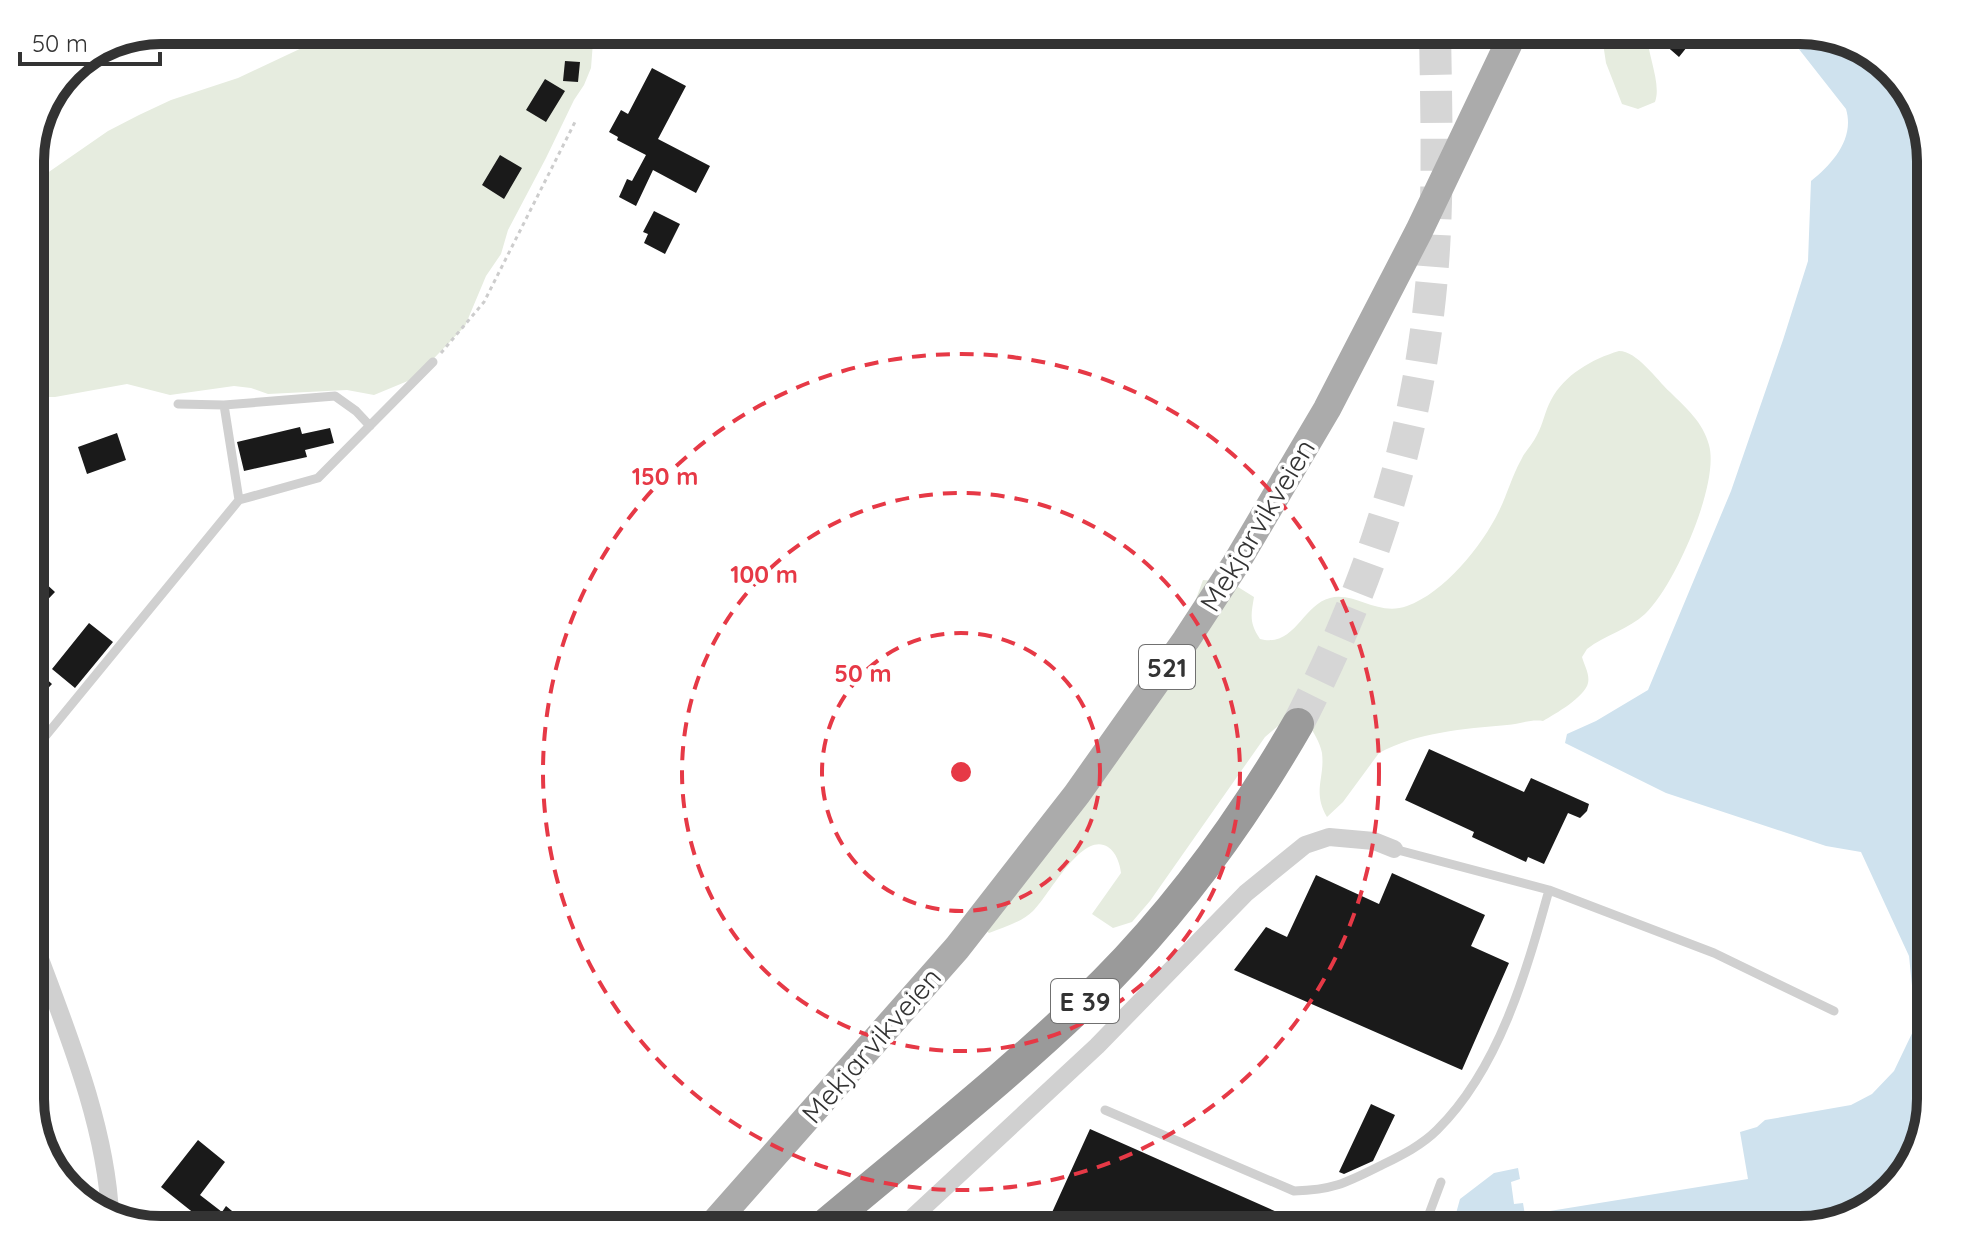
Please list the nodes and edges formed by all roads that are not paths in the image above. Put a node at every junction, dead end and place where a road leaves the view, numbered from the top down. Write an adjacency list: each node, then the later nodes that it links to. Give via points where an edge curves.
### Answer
1 (1508, 44): 16 (main road, Mekjarvikveien / 521, via 1327,409 1186,640 1077,794 965,937)
2 (433, 362): 5 (lane)
3 (178, 404): 4 (lane)
4 (224, 405): 5 (lane, via 335,396); 6 (lane)
5 (370, 426): 6 (lane, via 318,478)
6 (239, 500): 8 (lane)
7 (1298, 724): 17 (highway, E 39, via 1263,786 1216,850 1107,979)
8 (44, 738)
9 (1394, 849): 10 (lane); 18 (street, via 1374,841 1329,837 1305,845 1246,893 1097,1046)
10 (1549, 890): 12 (lane, via 1714,953); 13 (lane, via 1527,969 1481,1077 1435,1132 1411,1151 1341,1186 1294,1191)
11 (44, 972): 15 (street, via 103,1151)
12 (1834, 1011)
13 (1105, 1110)
14 (1441, 1182): 19 (lane)
15 (110, 1204)
16 (720, 1216)
17 (836, 1216)
18 (914, 1216)
19 (1428, 1216)

